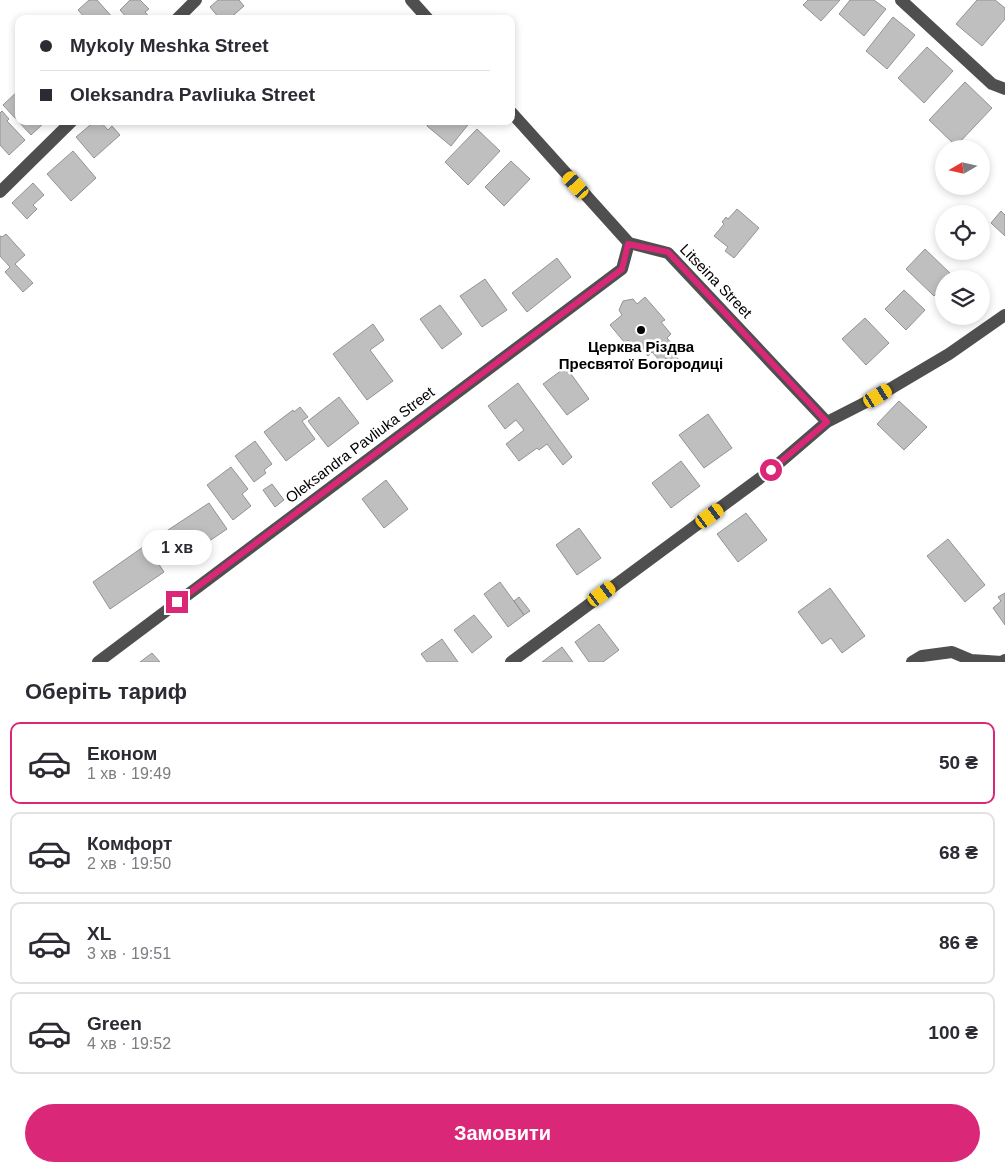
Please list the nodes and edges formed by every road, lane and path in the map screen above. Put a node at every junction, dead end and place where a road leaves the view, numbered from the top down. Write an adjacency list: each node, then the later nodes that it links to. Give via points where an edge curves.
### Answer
1 (196, 0): 4 (street)
2 (411, 0): 5 (street)
3 (900, 0): 6 (street, via 992,84)
4 (181, 15)
5 (424, 15)
6 (1005, 89)
7 (515, 117): 10 (street)
8 (68, 125): 9 (street)
9 (0, 192)
10 (628, 244): 12 (street, Litseina Street, via 668,252); 15 (street, Oleksandra Pavliuka Street, via 622,269)
11 (1005, 315): 12 (street, via 941,359)
12 (827, 422): 16 (street, via 771,470)
13 (954, 657): 14 (street); 17 (street, via 922,656)
14 (1005, 660)
15 (98, 662)
16 (511, 662)
17 (912, 662)

